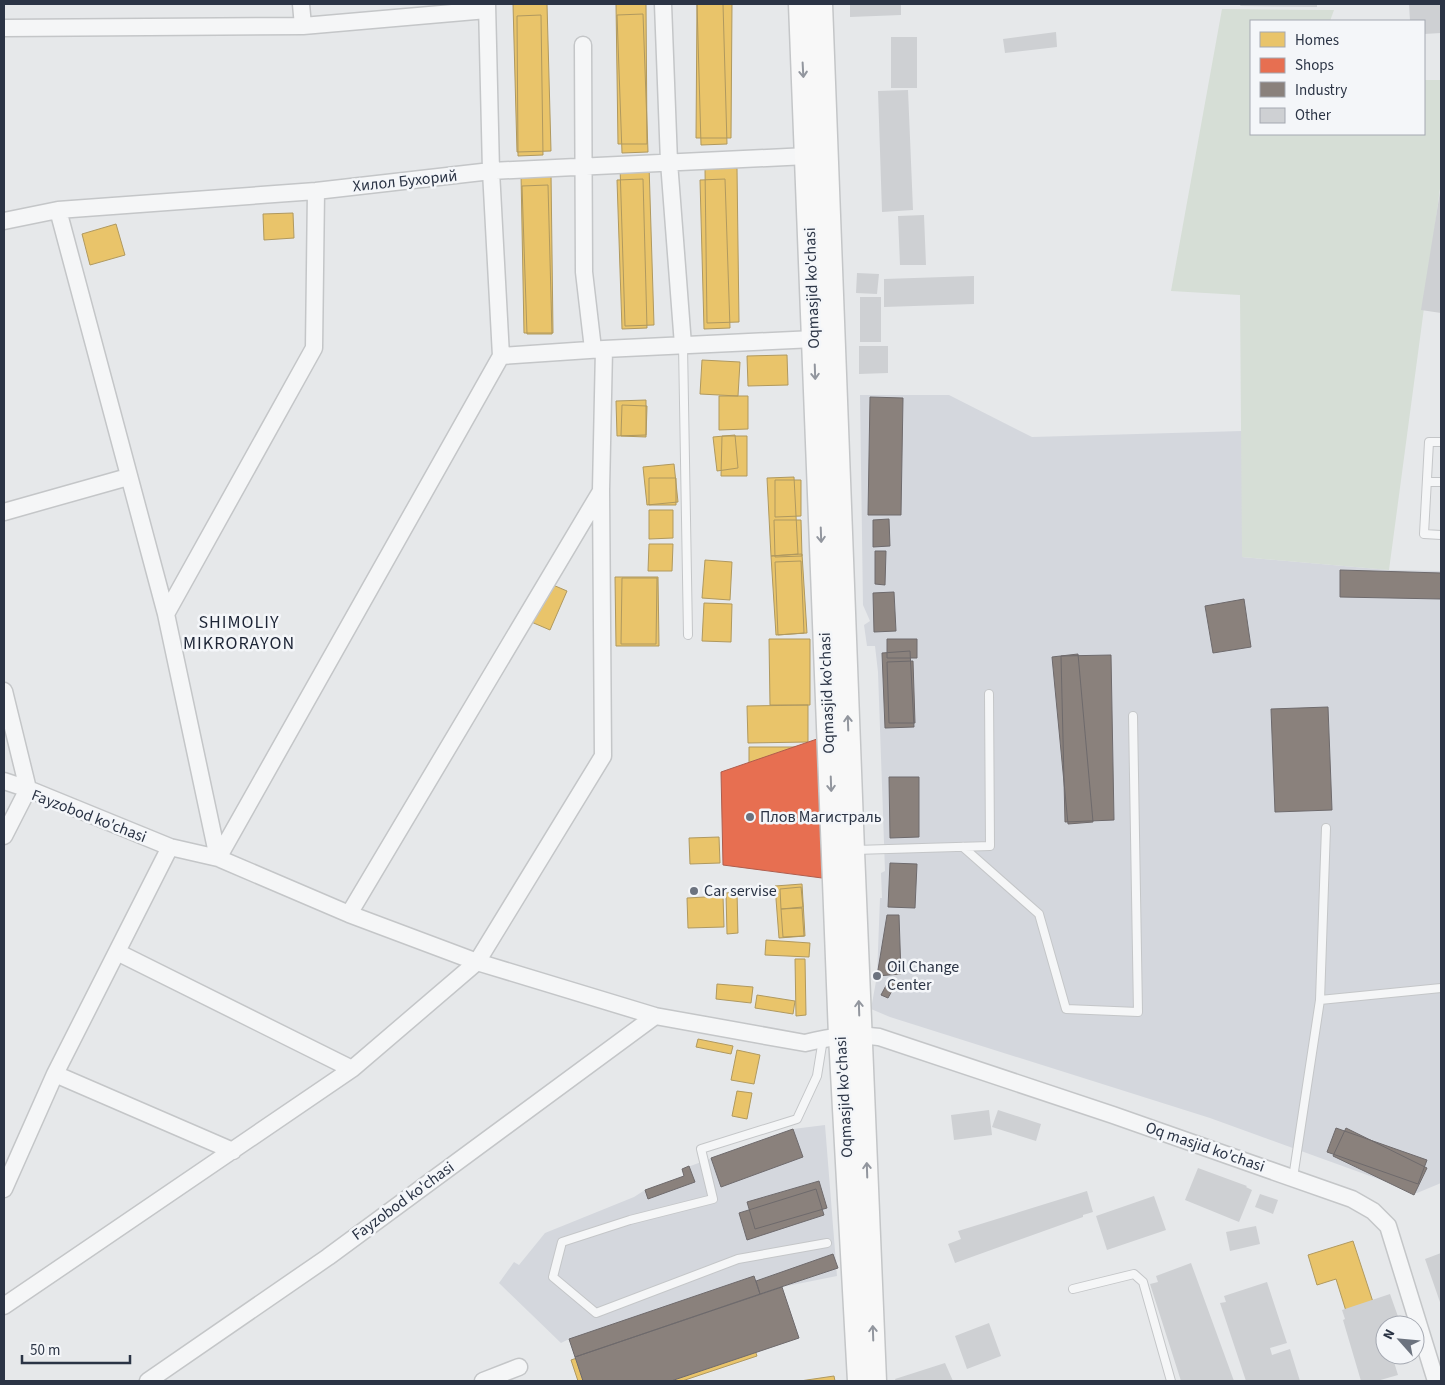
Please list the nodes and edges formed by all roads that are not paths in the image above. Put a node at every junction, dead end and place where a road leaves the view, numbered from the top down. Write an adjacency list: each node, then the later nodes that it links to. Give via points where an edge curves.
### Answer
1 (301, 4): 6 (street)
2 (662, 4): 11 (street)
3 (800, 4): 8 (main road, Oqmasjid ko'chasi)
4 (822, 4): 8 (main road, Oqmasjid ko'chasi)
5 (487, 7): 6 (street); 13 (street)
6 (303, 26): 7 (street)
7 (4, 28)
8 (812, 33): 10 (main road, Oqmasjid ko'chasi, one-way to 10); 39 (main road, Oqmasjid ko'chasi, one-way to 8)
9 (584, 45): 12 (street)
10 (807, 156): 11 (street, Хилол Бухорий); 17 (main road, Oqmasjid ko'chasi)
11 (669, 162): 12 (street, Хилол Бухорий); 18 (street)
12 (584, 166): 13 (street, Хилол Бухорий); 19 (street, via 584,272)
13 (491, 172): 14 (street, Хилол Бухорий); 20 (street)
14 (316, 191): 15 (street, Хилол Бухорий); 28 (street, via 314,348)
15 (58, 210): 16 (street, Хилол Бухорий); 22 (street)
16 (4, 221)
17 (814, 339): 18 (street); 47 (main road, Oqmasjid ko'chasi, one-way to 47)
18 (683, 345): 19 (street); 29 (lane)
19 (599, 349): 20 (street); 25 (street)
20 (501, 356): 40 (street)
21 (1441, 442): 23 (lane, via 1429,442)
22 (128, 478): 26 (street); 28 (street)
23 (1427, 482): 24 (lane); 27 (lane, via 1424,534)
24 (1441, 482)
25 (601, 490): 41 (street); 43 (street, via 603,756)
26 (4, 512)
27 (1441, 535)
28 (166, 614): 40 (street)
29 (688, 635)
30 (4, 691): 34 (street)
31 (989, 694): 38 (lane, via 990,846)
32 (1133, 716): 38 (lane, via 1138,1012 1066,1009 1039,914)
33 (4, 781): 34 (street)
34 (28, 789): 36 (street, Fayzobod ko'chasi); 37 (street, Fayzobod ko'chasi)
35 (1326, 828): 45 (lane)
36 (4, 836)
37 (170, 847): 40 (street, Fayzobod ko'chasi); 42 (street)
38 (963, 847): 39 (lane)
39 (853, 850): 47 (main road, Oqmasjid ko'chasi, one-way to 39)
40 (218, 858): 41 (street, Fayzobod ko'chasi)
41 (349, 914): 43 (street, Fayzobod ko'chasi)
42 (117, 952): 48 (street); 49 (street)
43 (476, 962): 46 (street, Fayzobod ko'chasi); 48 (street)
44 (1441, 988): 45 (lane)
45 (1320, 1000): 51 (lane)
46 (655, 1016): 47 (street, Fayzobod ko'chasi, via 805,1043); 57 (street, Fayzobod ko'chasi, via 328,1257)
47 (841, 1036): 51 (street, Oq masjid ko'chasi, via 885,1040); 53 (lane, via 817,1076 797,1120 701,1149 713,1199 630,1220 562,1242 553,1277 596,1312 738,1259); 59 (main road, Oqmasjid ko'chasi); 60 (main road, Oqmasjid ko'chasi, one-way to 47)
48 (352, 1069): 50 (street)
49 (55, 1074): 50 (street); 52 (street)
50 (234, 1151): 55 (street)
51 (1293, 1178): 62 (street, Oq masjid ko'chasi, via 1352,1199 1373,1211 1388,1226)
52 (4, 1189)
53 (827, 1243)
54 (1073, 1289): 61 (lane, via 1134,1274 1143,1282)
55 (4, 1306)
56 (519, 1367): 58 (street)
57 (148, 1381)
58 (483, 1381)
59 (859, 1381)
60 (875, 1381)
61 (1172, 1381)
62 (1436, 1381)

